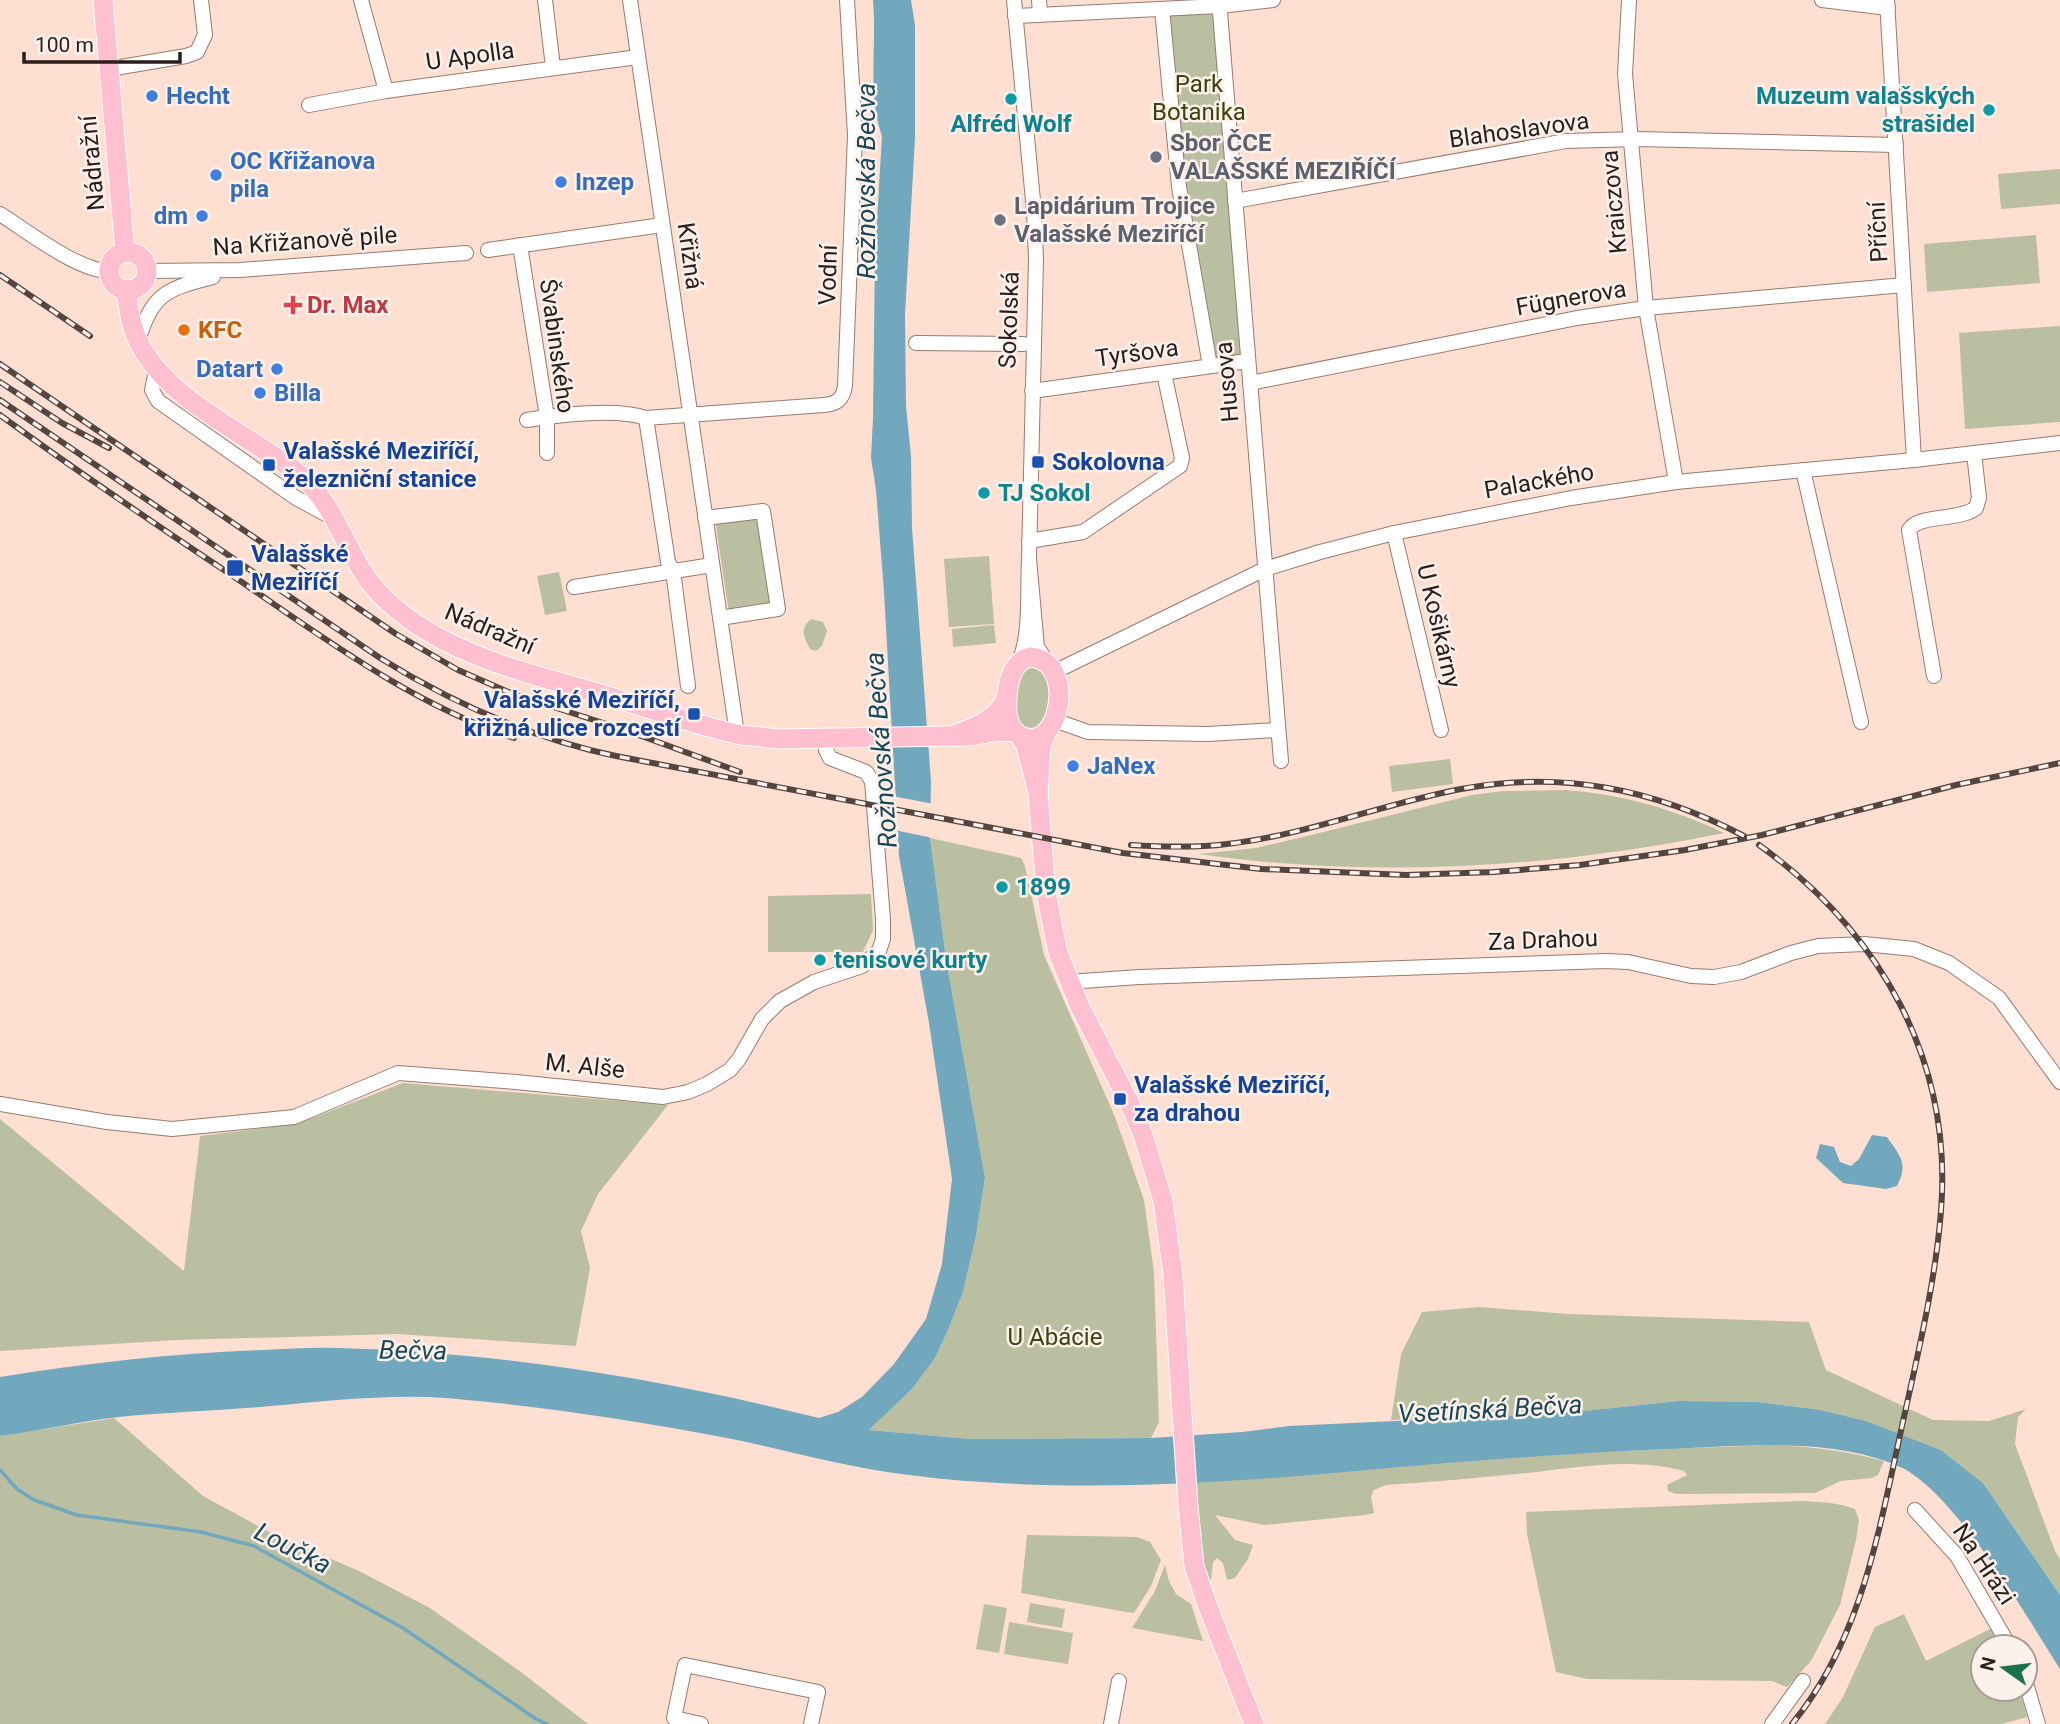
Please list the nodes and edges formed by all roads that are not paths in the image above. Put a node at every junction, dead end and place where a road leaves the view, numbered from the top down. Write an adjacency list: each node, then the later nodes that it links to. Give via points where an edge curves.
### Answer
1 (103, 0): 19 (main road, Nádražní)
2 (201, 0): 19 (street, via 205,36 197,52)
3 (361, 0): 20 (street)
4 (545, 0): 18 (street)
5 (630, 0): 17 (street, Křižná)
6 (847, 0): 45 (street, Vodní, via 855,135 844,392 839,401 824,405)
7 (1014, 0): 16 (street, Sokolská)
8 (1039, 0): 15 (street)
9 (1273, 0): 12 (street)
10 (1629, 0): 22 (street, Kraiczova, via 1625,74)
11 (1822, 0): 13 (street)
12 (1220, 3): 14 (street); 24 (street, Husova)
13 (1888, 4): 23 (street, Příční)
14 (1162, 9): 15 (street); 41 (street, via 1179,187)
15 (1040, 15): 16 (street)
16 (1015, 16): 44 (street, Sokolská, via 1035,231)
17 (638, 57): 18 (street, U Apolla); 26 (street, Křižná)
18 (553, 67): 20 (street, U Apolla)
19 (108, 69): 29 (main road, Nádražní)
20 (387, 91): 21 (street, U Apolla)
21 (309, 105)
22 (1631, 139): 23 (street, Blahoslavova); 24 (street, Blahoslavova, via 1566,141); 36 (street, Kraiczova)
23 (1896, 145): 34 (street, Příční)
24 (1236, 201): 40 (street, Husova)
25 (0, 214): 32 (street, via 78,262)
26 (663, 225): 27 (street, via 638,223); 45 (street, Křižná)
27 (520, 245): 28 (street); 46 (street, Švabinského)
28 (488, 250)
29 (125, 252): 32 (main road, via 113,258); 33 (main road, via 139,255)
30 (466, 253): 31 (street, Na Křižanově pile)
31 (240, 270): 33 (street, Na Křižanově pile); 37 (street, via 183,285 161,297 148,313)
32 (109, 271): 35 (main road, via 116,285)
33 (147, 271): 35 (main road, via 140,285)
34 (1904, 285): 36 (street, Fügnerova); 52 (street, Příční)
35 (126, 289): 37 (main road, Nádražní)
36 (1646, 308): 43 (street, Fügnerova); 54 (street, Kraiczova)
37 (138, 341): 73 (main road, Nádražní, via 156,371 182,394 314,487 380,594 416,622 501,664)
38 (916, 343): 39 (street)
39 (1024, 344)
40 (1248, 361): 41 (street, Tyršova); 43 (street, Husova)
41 (1210, 366): 42 (street, Tyršova)
42 (1164, 373): 44 (street, Tyršova); 57 (street, via 1181,466 1083,532)
43 (1250, 383): 60 (street, Husova)
44 (1032, 391): 57 (street, Sokolská)
45 (690, 414): 47 (street); 55 (street, Křižná)
46 (547, 417): 47 (street, via 630,413); 48 (street); 50 (street, Švabinského)
47 (646, 418): 61 (street)
48 (527, 420)
49 (2060, 443): 51 (street, Palackého)
50 (547, 453)
51 (1974, 453): 52 (street, Palackého); 66 (street, via 1976,508 1916,523 1909,530)
52 (1914, 460): 53 (street, Palackého)
53 (1803, 470): 54 (street, Palackého, via 1768,478); 69 (street)
54 (1676, 482): 56 (street, Palackého)
55 (705, 518): 59 (street, Křižná); 63 (street, via 763,511 778,609)
56 (1394, 533): 60 (street, Palackého); 72 (street, U Košikárny)
57 (1029, 541): 58 (street, Sokolská)
58 (1029, 559): 64 (street, Sokolská, via 1025,636); 65 (street, Sokolská, via 1037,647)
59 (712, 565): 61 (street); 63 (street, Křižná)
60 (1265, 569): 65 (street, Palackého); 71 (street, Husova)
61 (673, 571): 62 (street); 67 (street)
62 (574, 587)
63 (720, 618): 73 (street, Křižná)
64 (1017, 665): 65 (main road, via 1030,657); 68 (main road, Sokolská)
65 (1050, 667): 70 (main road, Sokolská, via 1058,698)
66 (1934, 676)
67 (688, 686)
68 (1007, 695): 74 (main road, Sokolská, via 1008,720); 75 (main road, Nádražní, via 990,719)
69 (1861, 722)
70 (1050, 727): 71 (street, via 1208,734); 74 (main road, via 1031,738); 78 (main road, Sokolská, via 1041,746)
71 (1278, 730): 77 (street, Husova)
72 (1441, 730)
73 (737, 734): 76 (main road, Nádražní)
74 (1017, 734): 75 (main road, Nádražní, via 996,730 976,737); 78 (main road, Sokolská, via 1026,746)
75 (947, 737): 76 (main road, Nádražní)
76 (825, 738): 81 (street, M. Alše, via 830,758 866,772 872,781 881,944 862,966 814,982 780,1001 762,1019 734,1065 707,1084 663,1097 398,1073 294,1117 173,1129)
77 (1281, 761)
78 (1038, 793): 79 (main road, Sokolská, via 1053,936)
79 (1069, 982): 80 (street, Za Drahou, via 1606,961 1714,977 1807,948 1904,947 1955,967 1999,998); 90 (main road, via 1129,1102 1163,1201 1173,1275 1192,1550 1198,1579)
80 (2060, 1082)
81 (0, 1104)
82 (1915, 1510): 83 (street, Na Hrázi, via 1957,1556)
83 (2002, 1633)
84 (1119, 1681): 89 (street)
85 (1803, 1681): 91 (street)
86 (2032, 1703): 92 (street)
87 (701, 1724): 88 (street, via 674,1718 685,1665 818,1692)
88 (811, 1724)
89 (1111, 1724)
90 (1254, 1724)
91 (1772, 1724)
92 (2038, 1724)

